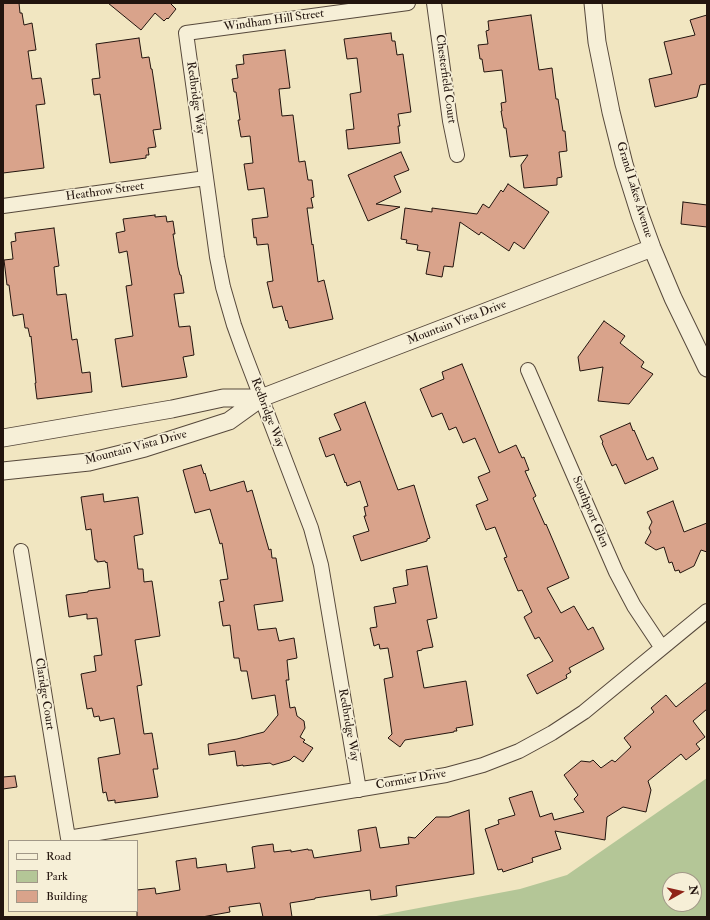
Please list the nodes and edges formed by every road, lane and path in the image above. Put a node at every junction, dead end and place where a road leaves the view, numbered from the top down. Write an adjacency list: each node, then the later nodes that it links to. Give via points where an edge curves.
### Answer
1 (408, 3): 4 (street, Windham Hill Street)
2 (434, 3): 5 (street, Chesterfield Court)
3 (592, 3): 8 (street, Grand Lakes Avenue, via 611,112 624,164)
4 (186, 33): 6 (street, Redbridge Way)
5 (457, 155)
6 (206, 178): 7 (street, Heathrow Street); 11 (street, Redbridge Way, via 223,287)
7 (3, 206)
8 (652, 248): 9 (street, Grand Lakes Avenue); 11 (street, Mountain Vista Drive)
9 (707, 368)
10 (528, 370): 16 (street, Southport Glen, via 616,572 634,606)
11 (261, 398): 12 (street, Mountain Vista Drive, via 223,398); 13 (street, Mountain Vista Drive, via 229,421 146,448 89,462); 17 (street, Redbridge Way, via 311,528 321,565)
12 (3, 438)
13 (3, 471)
14 (21, 551): 18 (street, Claridge Court)
15 (707, 611): 16 (street, Cormier Drive)
16 (662, 648): 17 (street, Cormier Drive, via 584,712 552,733 518,750 483,765 446,775)
17 (359, 790): 18 (street, Cormier Drive)
18 (68, 838)

